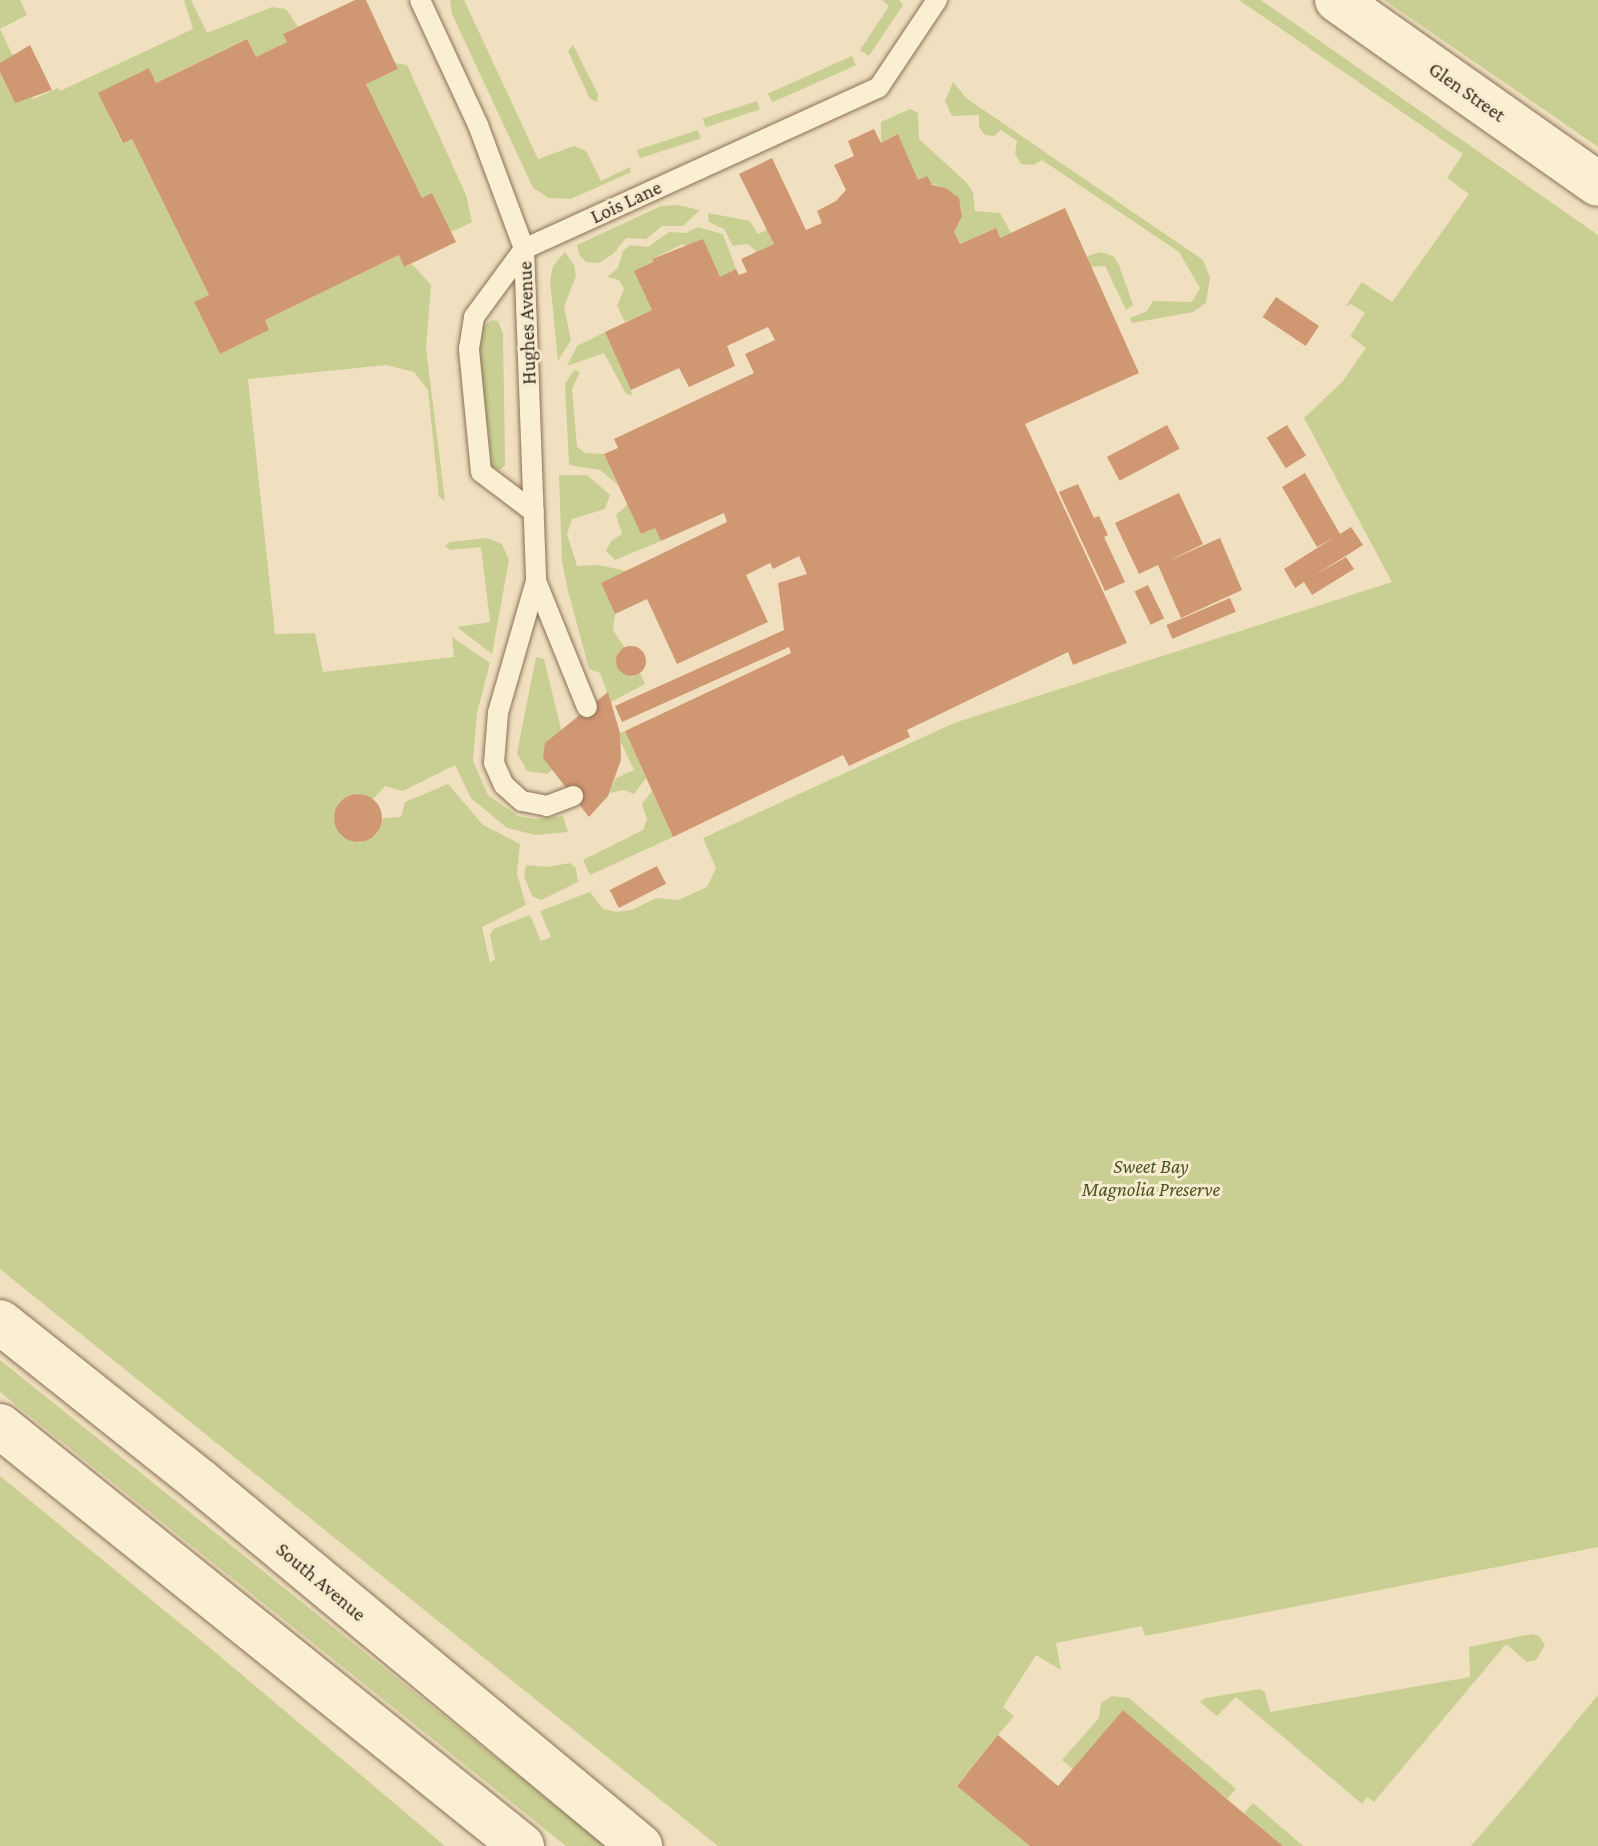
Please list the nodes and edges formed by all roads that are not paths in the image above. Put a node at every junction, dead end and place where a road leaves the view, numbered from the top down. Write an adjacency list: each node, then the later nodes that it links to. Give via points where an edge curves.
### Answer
1 (420, 0): 5 (lane, via 478,125)
2 (937, 0): 5 (lane, Lois Lane, via 879,87)
3 (1337, 0): 4 (street, Glen Street)
4 (1598, 184)
5 (524, 249): 6 (lane, Hughes Avenue); 6 (lane, Hughes Avenue, via 474,317 469,349 481,472)
6 (534, 512): 7 (lane, Hughes Avenue)
7 (536, 581): 8 (lane, Hughes Avenue); 9 (lane, Hughes Avenue, via 498,713 494,763 504,785 522,801 547,806)
8 (587, 707)
9 (573, 796)
10 (0, 1322): 13 (street, South Avenue)
11 (0, 1426): 12 (street)
12 (522, 1846)
13 (640, 1846)

